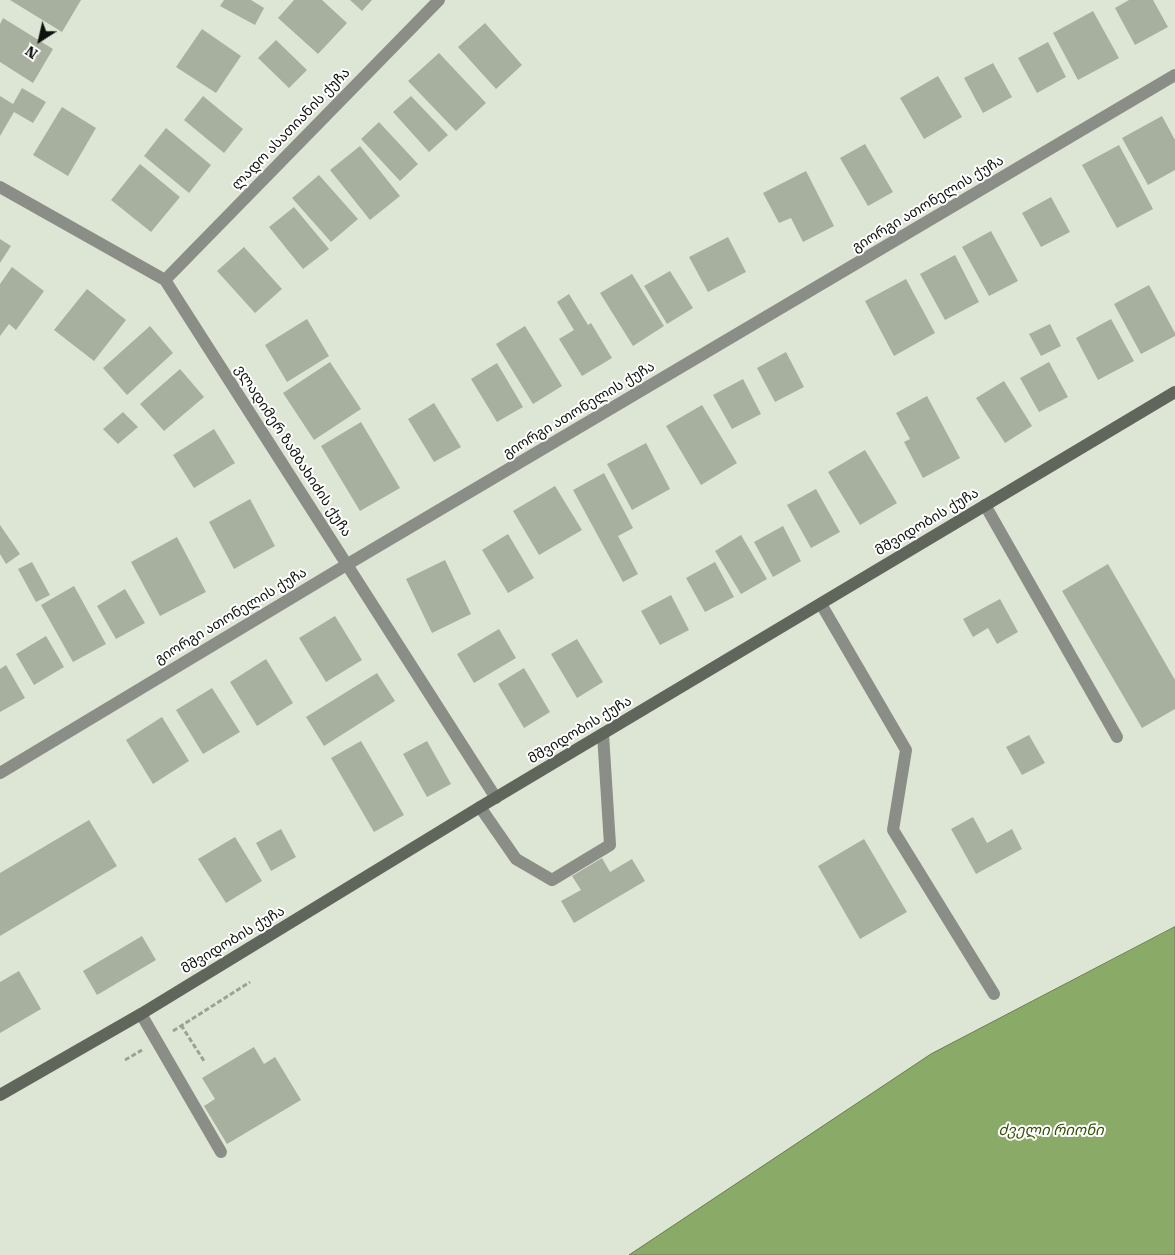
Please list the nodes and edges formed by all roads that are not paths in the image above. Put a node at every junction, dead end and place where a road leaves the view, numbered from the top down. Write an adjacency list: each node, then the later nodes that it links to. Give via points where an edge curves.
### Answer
1 (439, 0): 4 (street, ლადო ასათიანის ქუჩა)
2 (1175, 75): 7 (street, გიორგი ათონელის ქუჩა)
3 (0, 187): 4 (street, ვლადიმერ ზამბახიძის ქუჩა)
4 (165, 280): 7 (street, ვლადიმერ ზამბახიძის ქუჩა)
5 (1175, 392): 6 (street, მშვიდობის ქუჩა)
6 (985, 505): 8 (street, მშვიდობის ქუჩა); 10 (street)
7 (348, 564): 11 (street, გიორგი ათონელის ქუჩა); 12 (street, ვლადიმერ ზამბახიძის ქუჩა)
8 (820, 604): 9 (street, მშვიდობის ქუჩა); 14 (street, via 906,750 893,830)
9 (602, 734): 12 (street, მშვიდობის ქუჩა); 13 (street, via 610,845 552,880 516,859)
10 (1117, 737)
11 (0, 773)
12 (496, 798): 13 (street, მშვიდობის ქუჩა)
13 (480, 807): 15 (street, მშვიდობის ქუჩა)
14 (994, 994)
15 (141, 1014): 16 (street, მშვიდობის ქუჩა); 17 (street)
16 (0, 1095)
17 (221, 1152)

